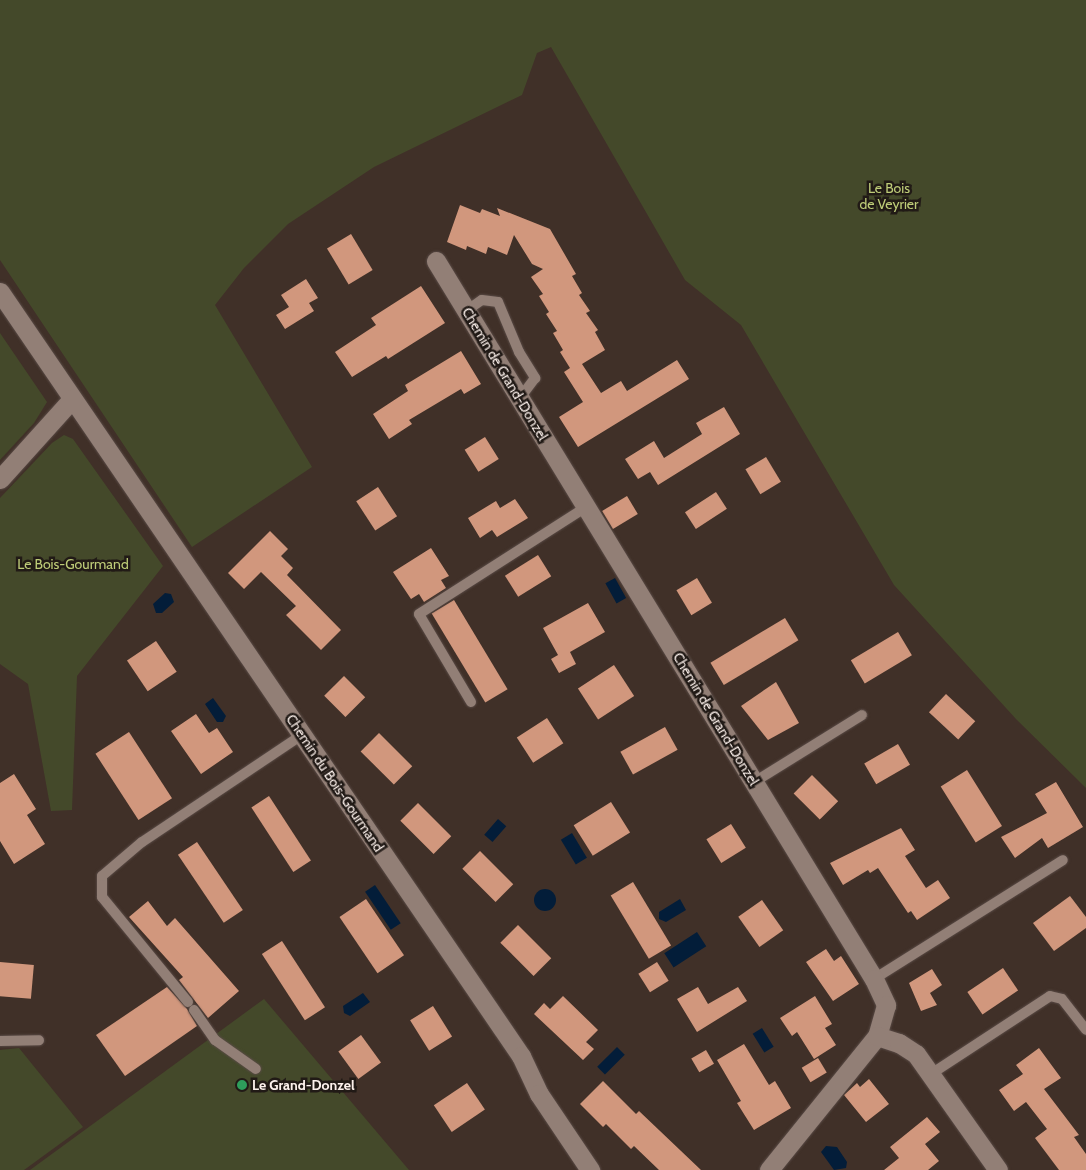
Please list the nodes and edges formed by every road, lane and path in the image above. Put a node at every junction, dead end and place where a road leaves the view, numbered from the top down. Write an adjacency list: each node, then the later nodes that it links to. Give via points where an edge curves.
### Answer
1 (436, 261): 3 (street, Chemin de Grand-Donzel)
2 (0, 292): 5 (street, Chemin du Bois-Gourmand)
3 (466, 311): 4 (street, Chemin de Grand-Donzel); 4 (lane, via 482,300 498,302 519,352 535,378)
4 (520, 398): 7 (street, Chemin de Grand-Donzel)
5 (72, 399): 6 (street); 10 (street, Chemin du Bois-Gourmand)
6 (0, 480)
7 (586, 507): 8 (lane, via 419,614); 11 (street, Chemin de Grand-Donzel)
8 (471, 702)
9 (862, 715): 11 (lane)
10 (302, 735): 18 (lane, via 142,842 102,876 102,897 216,1040); 20 (street, Chemin du Bois-Gourmand, via 521,1056 539,1094)
11 (754, 782): 13 (street, Chemin de Grand-Donzel)
12 (1063, 860): 13 (lane)
13 (874, 978): 15 (street, Chemin de Grand-Donzel, via 886,1005)
14 (1086, 1030): 19 (lane, via 1062,999 1050,996)
15 (877, 1036): 19 (street, via 899,1042 916,1054); 21 (street, Chemin de Grand-Donzel)
16 (39, 1040): 17 (lane)
17 (0, 1041)
18 (256, 1069)
19 (931, 1074): 22 (street)
20 (590, 1170)
21 (769, 1170)
22 (998, 1170)

